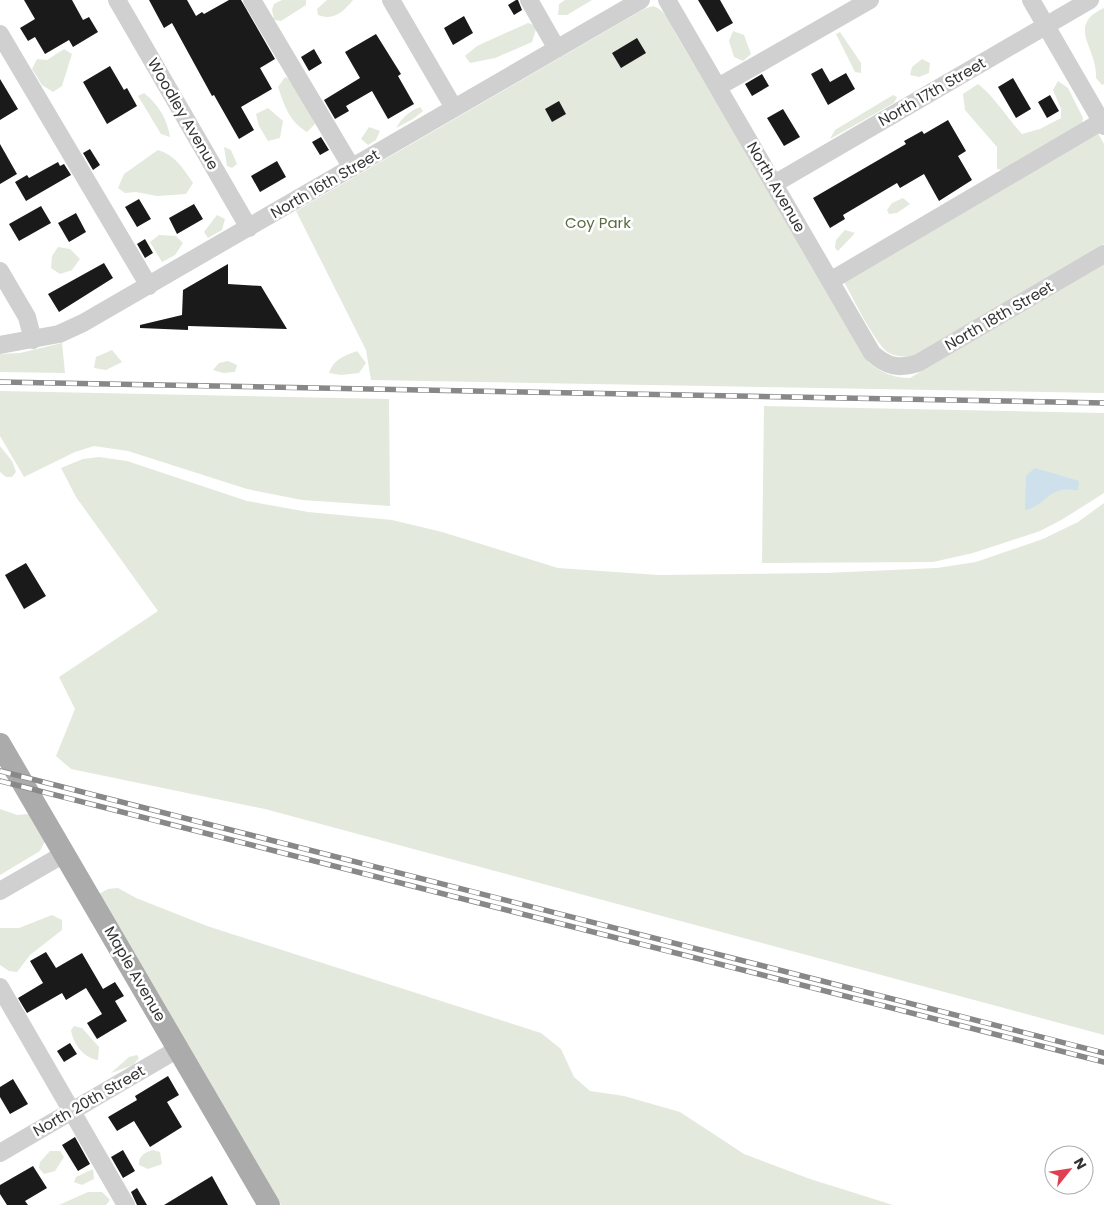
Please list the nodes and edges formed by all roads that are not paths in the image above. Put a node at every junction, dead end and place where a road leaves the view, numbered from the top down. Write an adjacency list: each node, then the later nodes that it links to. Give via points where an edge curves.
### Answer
1 (117, 0): 18 (street, Woodley Avenue)
2 (252, 0): 16 (street)
3 (391, 0): 14 (street)
4 (529, 0): 12 (street)
5 (640, 0): 12 (street, North 16th Street)
6 (667, 0): 13 (street, North Avenue)
7 (870, 0): 13 (street)
8 (1031, 0): 10 (street)
9 (1090, 0): 10 (street, North 17th Street)
10 (1046, 26): 15 (street); 17 (street, North 17th Street)
11 (0, 34): 22 (street)
12 (557, 49): 14 (street, North 16th Street)
13 (718, 87): 17 (street, North Avenue)
14 (454, 108): 16 (street, North 16th Street)
15 (1103, 122): 21 (street)
16 (352, 168): 18 (street, North 16th Street)
17 (774, 184): 21 (street, North Avenue)
18 (249, 228): 22 (street, North 16th Street)
19 (1104, 254): 25 (street, North 18th Street, via 918,363)
20 (0, 271): 23 (street, via 27,317)
21 (830, 280): 25 (street, North Avenue, via 872,353)
22 (149, 286): 23 (street, North 16th Street, via 83,323 59,334)
23 (34, 340): 24 (street, North 16th Street)
24 (0, 345)
25 (891, 367)
26 (0, 744): 27 (main road, Maple Avenue)
27 (64, 854): 28 (street); 31 (main road, Maple Avenue)
28 (0, 891)
29 (0, 987): 30 (street)
30 (5, 1011): 32 (street)
31 (178, 1049): 32 (street, North 20th Street); 35 (main road, Maple Avenue)
32 (72, 1111): 33 (street, North 20th Street); 34 (street)
33 (0, 1153)
34 (126, 1205)
35 (269, 1205)

